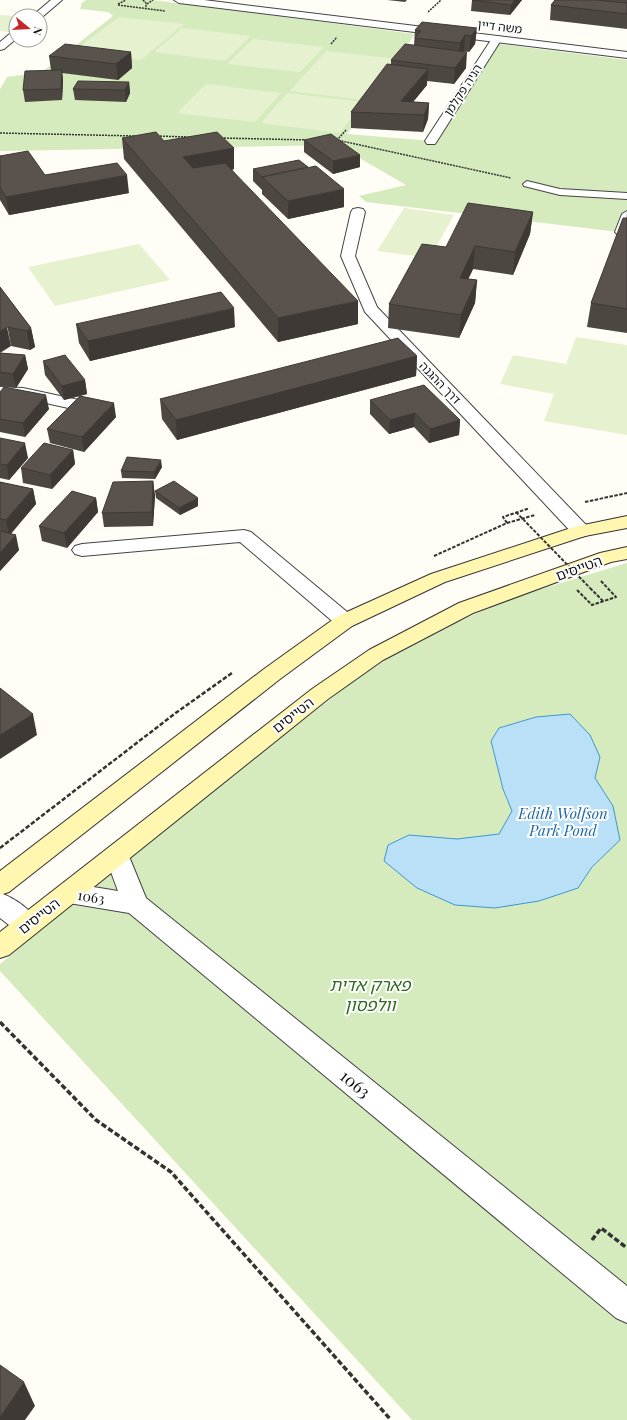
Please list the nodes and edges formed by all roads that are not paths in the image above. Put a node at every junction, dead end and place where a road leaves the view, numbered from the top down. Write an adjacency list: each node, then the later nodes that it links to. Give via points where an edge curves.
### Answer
1 (57, 0): 4 (street)
2 (179, 0): 6 (street, משה דיין)
3 (262, 0): 7 (street, משה דיין)
4 (48, 8)
5 (8, 40): 8 (street)
6 (496, 40): 9 (street, משה דיין); 10 (street, הניה פקלמן)
7 (627, 46)
8 (0, 47)
9 (627, 55)
10 (430, 141)
11 (527, 184): 12 (lane, via 560,192)
12 (627, 196)
13 (358, 212): 19 (street, דרך ההגנה, via 348,256 370,309)
14 (627, 214): 15 (lane)
15 (624, 233)
16 (0, 392): 17 (street, via 23,393)
17 (73, 404)
18 (627, 522): 19 (main road)
19 (581, 531): 22 (main road, via 438,578)
20 (82, 550): 22 (street, via 244,536)
21 (627, 553): 23 (main road, הטייסים, via 607,557 466,608 376,655 320,694)
22 (345, 621): 24 (main road, via 272,674)
23 (117, 856): 25 (main road, הטייסים); 27 (street, 1063)
24 (0, 885)
25 (69, 894): 27 (street, 1063); 28 (main road, הטייסים)
26 (0, 904): 28 (street)
27 (136, 904): 30 (street, 1063)
28 (27, 925): 29 (main road, הטייסים)
29 (0, 947)
30 (627, 1307)

